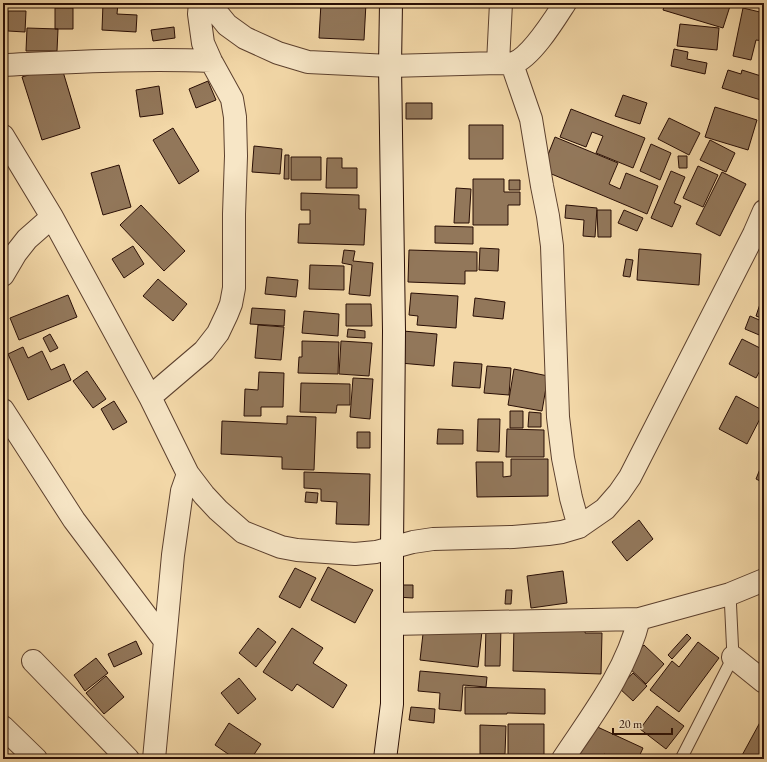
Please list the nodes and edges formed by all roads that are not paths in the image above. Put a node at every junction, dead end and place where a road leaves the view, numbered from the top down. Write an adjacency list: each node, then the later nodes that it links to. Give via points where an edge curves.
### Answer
1 (200, 3): 6 (street, via 203,43)
2 (209, 3): 9 (street, via 227,25 245,38 278,53 308,62)
3 (391, 3): 9 (street)
4 (501, 3): 7 (street)
5 (565, 3): 7 (street, via 540,39 520,59)
6 (211, 61): 8 (street, via 101,60); 14 (street, via 232,99 235,117 232,304 218,333 204,351)
7 (505, 63): 9 (street); 17 (street, via 531,119 548,216 552,246 558,417 570,498)
8 (3, 65)
9 (390, 66): 18 (street, via 394,331)
10 (3, 136): 12 (street)
11 (764, 211): 17 (street, via 630,477 604,509)
12 (52, 217): 13 (street, via 27,239); 14 (street)
13 (3, 275)
14 (150, 397): 16 (street)
15 (3, 410): 23 (street, via 74,520)
16 (188, 474): 18 (street, via 218,510 243,532 281,548 355,554); 23 (street, via 178,516)
17 (579, 527): 18 (street, via 548,534 433,539)
18 (392, 547): 22 (street)
19 (764, 580): 20 (street)
20 (730, 594): 21 (street); 24 (lane)
21 (639, 619): 22 (street); 32 (street, via 636,634 614,682)
22 (392, 624): 31 (street, via 392,704)
23 (164, 641): 30 (street)
24 (733, 657): 26 (street); 33 (lane)
25 (33, 661): 29 (street)
26 (764, 682)
27 (3, 727): 28 (street)
28 (36, 759)
29 (128, 759)
30 (154, 759)
31 (385, 759)
32 (563, 759)
33 (681, 759)

